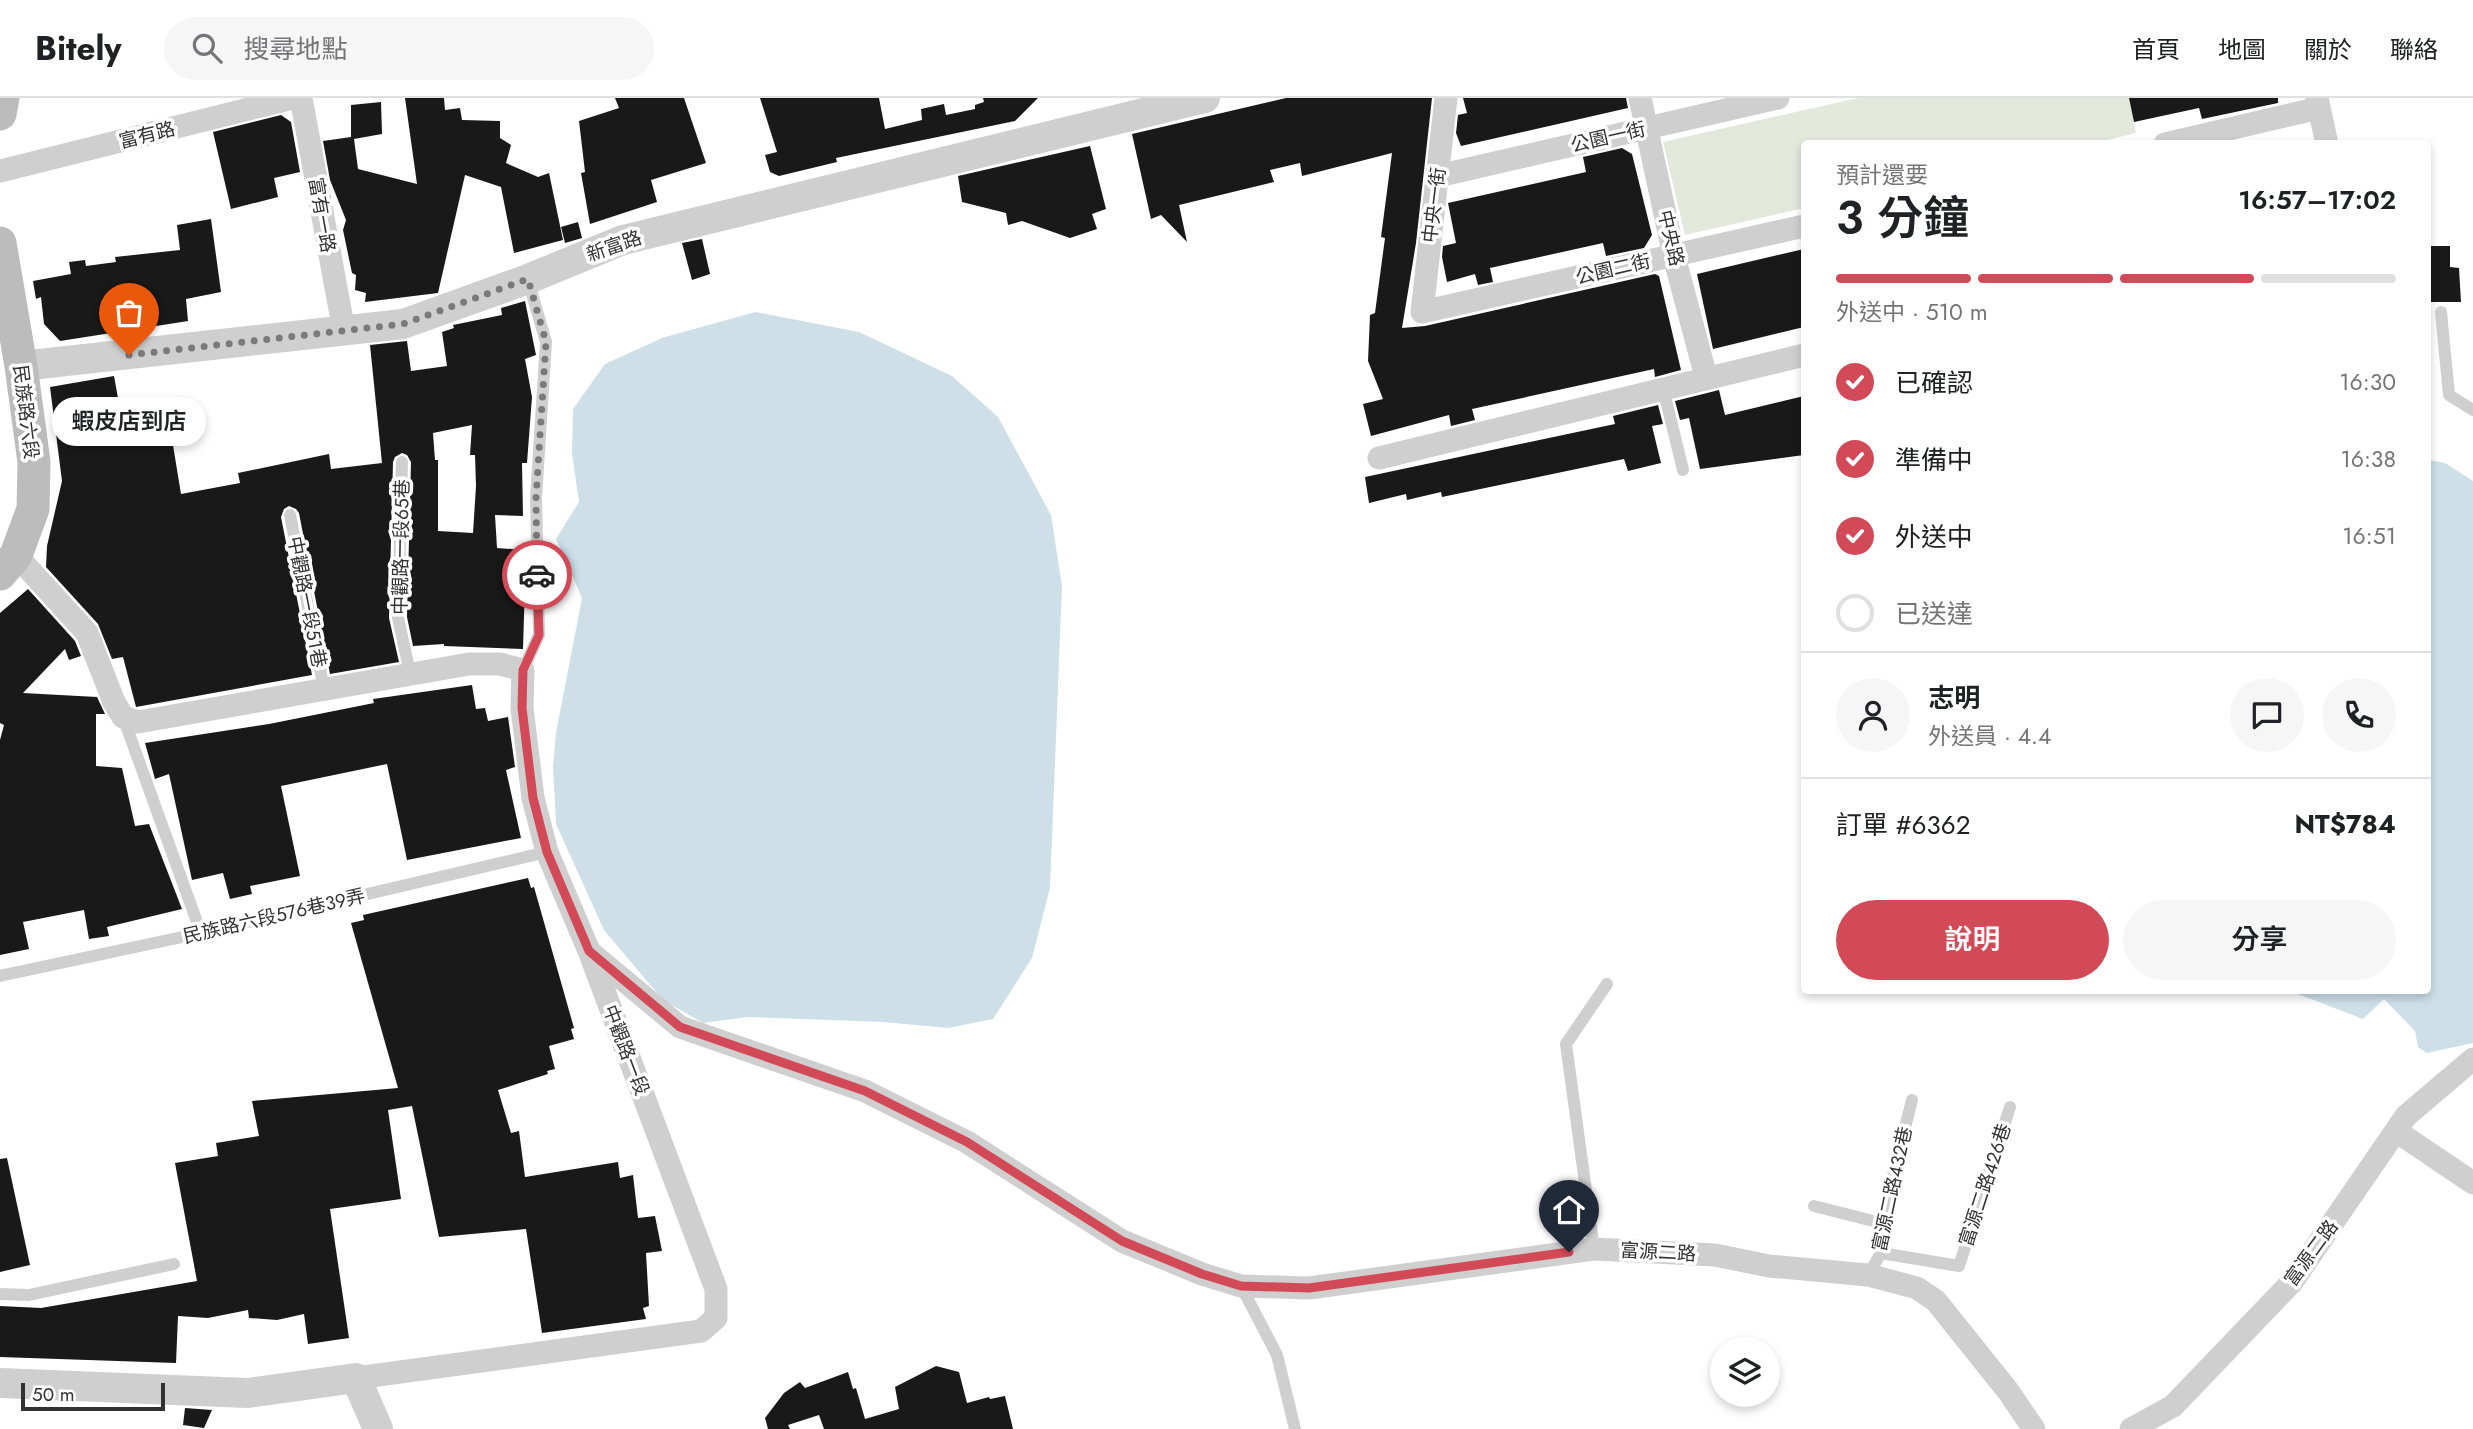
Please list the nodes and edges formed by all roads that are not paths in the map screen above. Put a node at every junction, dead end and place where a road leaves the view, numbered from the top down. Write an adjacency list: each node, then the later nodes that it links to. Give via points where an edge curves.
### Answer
1 (3, 98): 9 (main road)
2 (293, 98): 13 (street, 富有路)
3 (301, 98): 21 (street, 富有一路)
4 (1205, 98): 18 (street, 新富路, via 622,240)
5 (1446, 98): 14 (street, 中央一街)
6 (1640, 98): 10 (street, 中央路)
7 (1778, 98): 10 (street, 公園一街)
8 (2318, 103): 11 (street); 12 (street)
9 (0, 114)
10 (1647, 128): 14 (street, 公園一街); 17 (street, 中央路)
11 (2180, 140)
12 (2326, 140)
13 (0, 171)
14 (1438, 176): 19 (street, 中央一街)
15 (1801, 227): 17 (street, 公園二街)
16 (0, 243): 23 (main road, 民族路六段)
17 (1674, 256): 19 (street, 公園二街); 24 (street, 中央路)
18 (528, 279): 21 (street, 新富路, via 403,324); 32 (lane, via 546,342 536,498 539,635)
19 (1422, 312)
20 (2441, 312): 26 (lane, via 2449,395)
21 (344, 331): 23 (street, 新富路)
22 (1801, 356): 24 (street)
23 (21, 366): 31 (main road, 民族路六段, via 34,462 33,509)
24 (1706, 377): 25 (street)
25 (1663, 388): 27 (street); 29 (lane)
26 (2473, 410)
27 (1379, 458)
28 (402, 462): 33 (lane, 中觀路一段65巷, via 398,618)
29 (1683, 470)
30 (290, 515): 34 (lane, 中觀路一段51巷)
31 (8, 565): 35 (street, via 87,633)
32 (523, 670): 33 (street, via 469,664); 36 (street, 中觀路一段, via 522,708 533,798)
33 (410, 673): 34 (street)
34 (324, 689): 35 (street, via 138,722)
35 (123, 717): 37 (lane)
36 (547, 852): 37 (lane, 民族路六段576巷39弄); 38 (street, 中觀路一段)
37 (201, 933): 39 (lane, 民族路六段576巷39弄)
38 (589, 951): 52 (street, 富源二路, via 680,1027 865,1091 967,1142 1122,1241); 54 (street, 中觀路一段, via 716,1289 716,1318 701,1331)
39 (0, 976)
40 (1606, 984): 48 (lane, via 1566,1044)
41 (2473, 1059): 44 (street, 富源二路, via 2406,1116)
42 (1912, 1100): 47 (lane, 富源二路432巷)
43 (2010, 1107): 49 (lane, 富源二路426巷, via 1959,1266)
44 (2396, 1131): 45 (street); 59 (street, 富源二路, via 2292,1282 2173,1406)
45 (2473, 1183)
46 (1814, 1206): 47 (lane)
47 (1881, 1223): 49 (lane, 富源二路432巷)
48 (1594, 1249): 51 (street, 富源二路, via 1715,1255 1769,1266); 52 (street, 富源二路, via 1309,1288)
49 (1881, 1253): 51 (lane, 富源二路432巷)
50 (174, 1264): 53 (lane, via 29,1295)
51 (1868, 1275): 58 (street, 富源二路, via 1917,1289 1936,1301)
52 (1241, 1286): 57 (lane, via 1277,1355)
53 (0, 1294)
54 (356, 1378): 55 (street, via 248,1394); 56 (street)
55 (0, 1383)
56 (378, 1429)
57 (1295, 1429)
58 (2034, 1429)
59 (2131, 1429)

